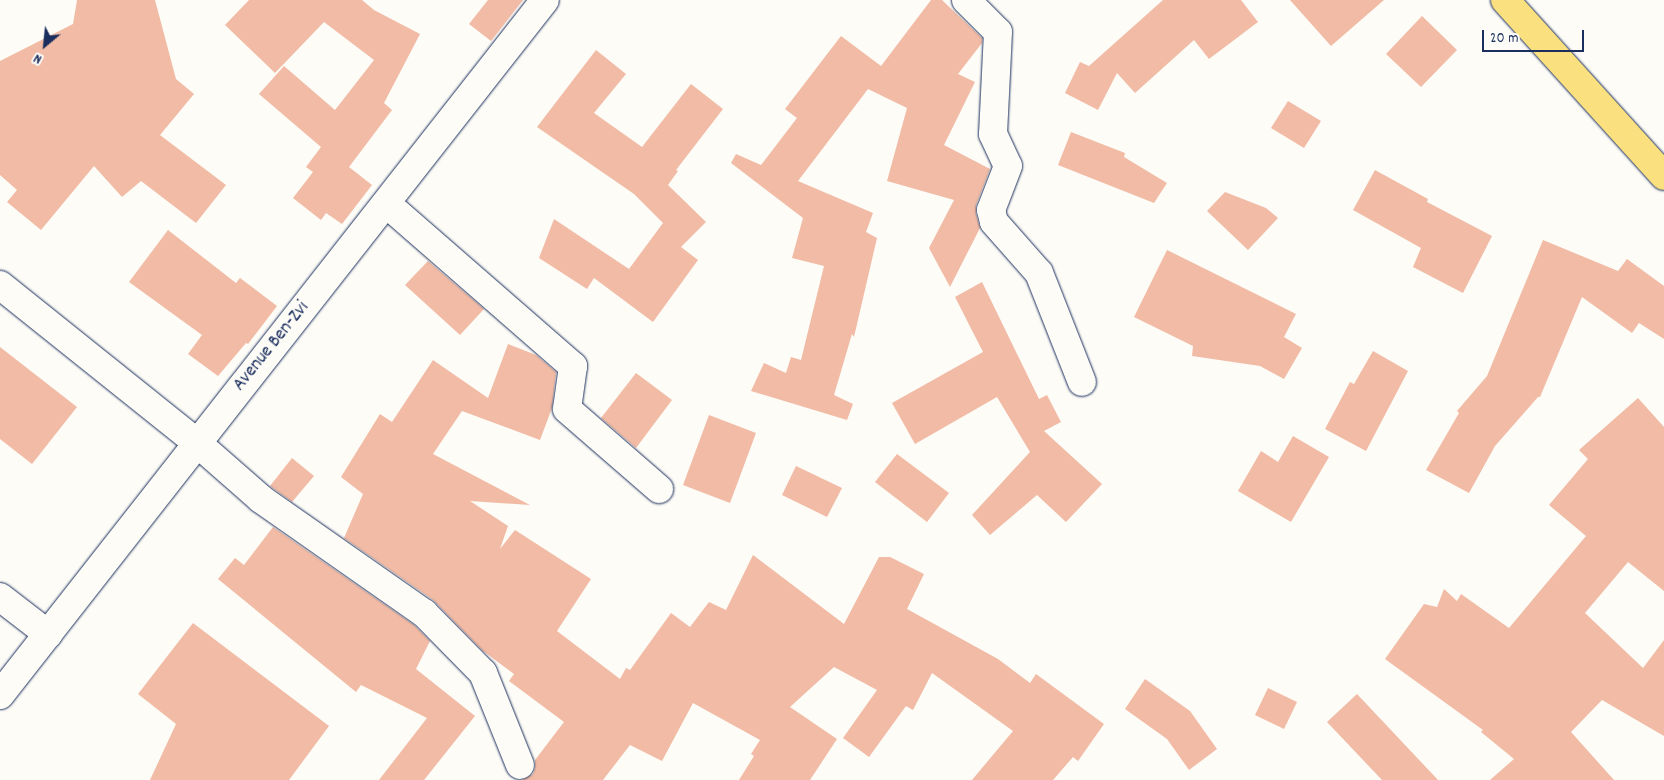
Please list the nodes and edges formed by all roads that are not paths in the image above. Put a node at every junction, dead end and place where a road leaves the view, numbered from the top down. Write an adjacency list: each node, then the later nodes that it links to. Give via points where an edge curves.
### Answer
1 (545, 0): 5 (street, Avenue Ben-Zvi)
2 (966, 0): 7 (street, via 998,32 993,134 1008,166 991,210 994,222 1039,273)
3 (1505, 0): 4 (main road)
4 (1664, 176)
5 (387, 204): 8 (street, Avenue Ben-Zvi); 9 (street, via 573,366 567,408)
6 (0, 285): 8 (street)
7 (1082, 382)
8 (196, 442): 11 (street, Avenue Ben-Zvi); 13 (street, via 260,499 424,613 483,673)
9 (659, 488)
10 (0, 596): 11 (street)
11 (48, 634): 12 (street, Avenue Ben-Zvi)
12 (0, 695)
13 (520, 765)

